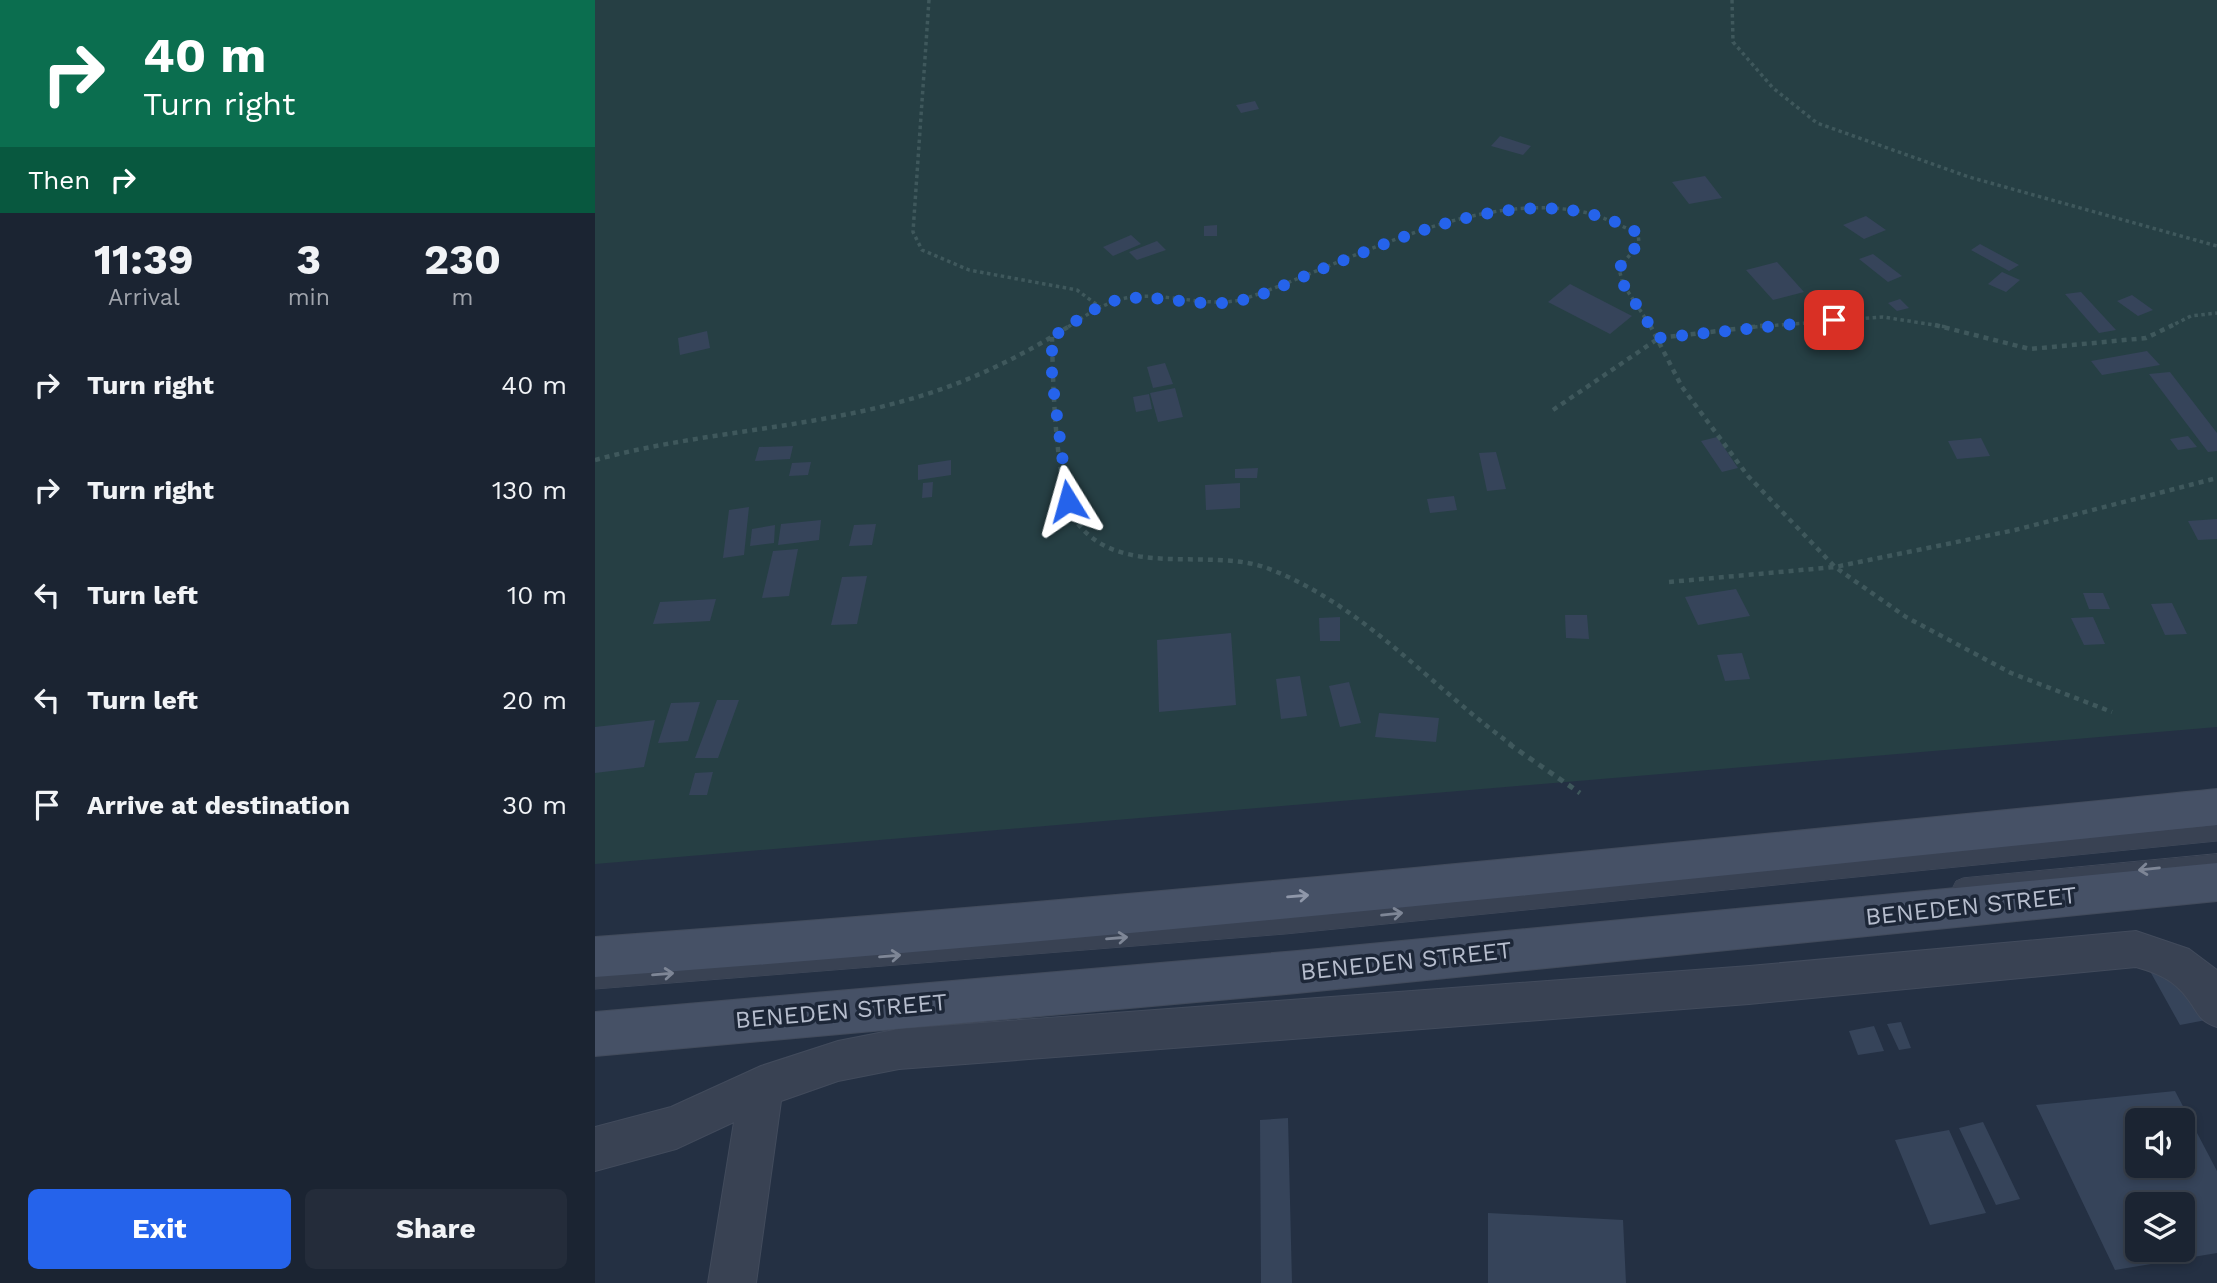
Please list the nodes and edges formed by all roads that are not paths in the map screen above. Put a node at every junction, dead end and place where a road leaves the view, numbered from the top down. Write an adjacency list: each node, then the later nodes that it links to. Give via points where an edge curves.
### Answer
1 (2217, 807): 5 (main road, one-way to 1, via 803,942)
2 (2217, 833): 6 (lane, one-way to 2, via 1285,925)
3 (2217, 862): 8 (lane, one-way to 8, via 1286,956)
4 (2217, 882): 9 (main road, BENEDEN STREET, via 1297,972)
5 (595, 957)
6 (595, 980)
7 (2217, 1008): 10 (street, via 2190,971 2172,958 2136,949 1749,985 899,1049 838,1061)
8 (595, 1014)
9 (595, 1034)
10 (761, 1087): 11 (street, via 675,1127); 12 (street)
11 (595, 1149)
12 (732, 1283)

